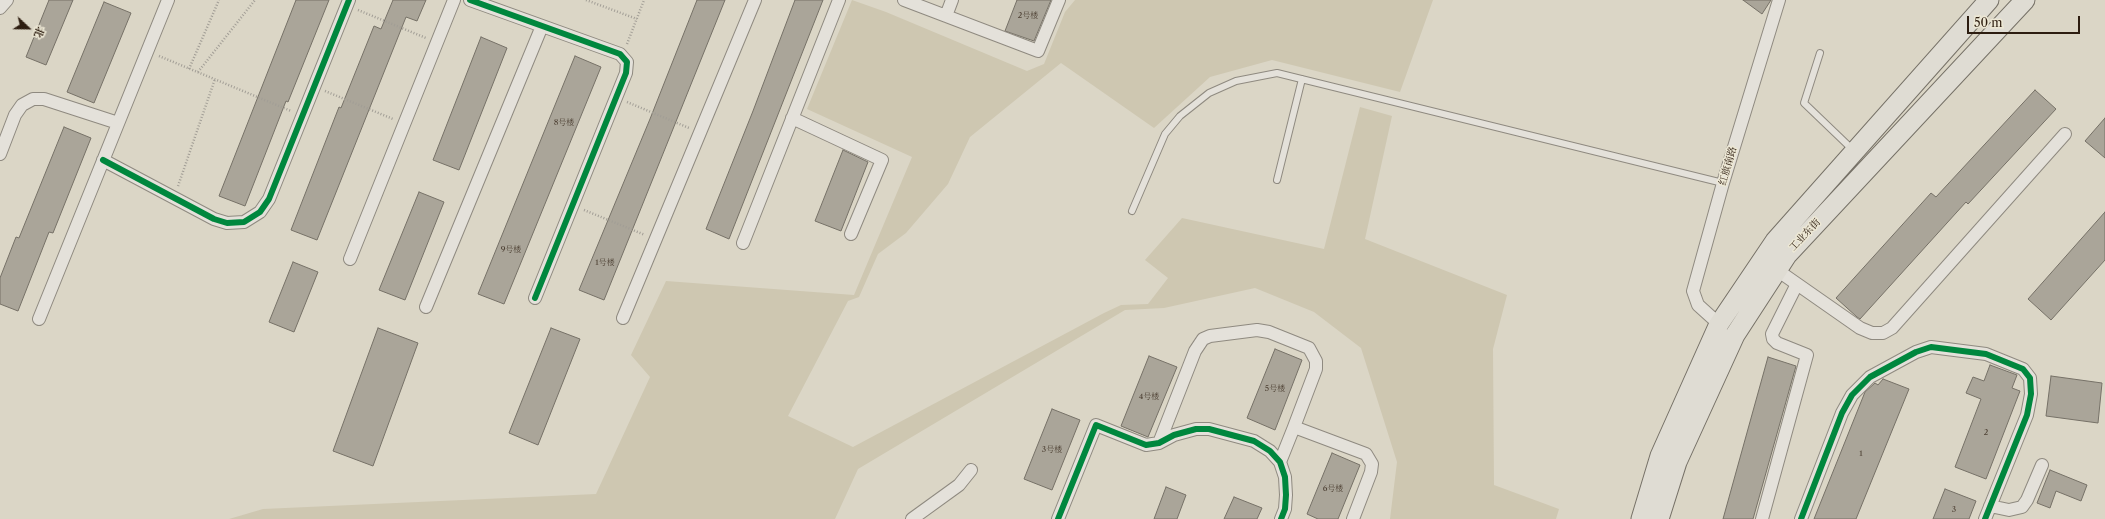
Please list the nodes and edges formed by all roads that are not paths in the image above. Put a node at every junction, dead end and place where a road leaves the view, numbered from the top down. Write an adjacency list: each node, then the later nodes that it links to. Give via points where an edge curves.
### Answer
1 (7, 0): 14 (street)
2 (168, 0): 20 (street)
3 (454, 0): 30 (street)
4 (470, 0): 16 (street)
5 (756, 0): 35 (street)
6 (839, 0): 19 (street)
7 (904, 0): 15 (street)
8 (952, 0): 15 (street)
9 (1059, 0): 15 (street, via 1038,51)
10 (1779, 0): 26 (street, 红旗南路)
11 (1989, 0): 22 (main road, 工业东街)
12 (2025, 0): 31 (main road, 工业东街, via 1787,255)
13 (348, 3): 24 (street, via 269,199 260,212 244,222 227,223 214,219)
14 (0, 8)
15 (946, 16)
16 (542, 26): 33 (street, via 620,54 627,62 626,73); 34 (street)
17 (1820, 53): 22 (lane, via 1804,103)
18 (1302, 80): 25 (lane); 26 (lane); 27 (lane, via 1277,73 1236,80 1209,93 1180,116 1165,134)
19 (792, 118): 28 (street, via 882,160); 29 (street)
20 (118, 123): 23 (street, via 44,99 33,99 22,105 15,115); 24 (street)
21 (2065, 134): 32 (street, via 1892,328 1884,333 1872,333 1860,328)
22 (1854, 151): 37 (main road, 工业东街, via 1775,241)
23 (0, 154)
24 (103, 160): 36 (street)
25 (1277, 180)
26 (1723, 183): 37 (street, 红旗南路, via 1693,291 1698,305)
27 (1132, 211)
28 (851, 234)
29 (743, 243)
30 (350, 259)
31 (1777, 270): 32 (street); 49 (main road, 工业东街, via 1735,335 1677,462)
32 (1797, 284): 50 (street, via 1772,334 1777,343 1807,355)
33 (535, 298)
34 (426, 307)
35 (623, 318)
36 (39, 319)
37 (1719, 324): 48 (main road, 工业东街, via 1660,456)
38 (1294, 427): 39 (street, via 1316,369 1316,361 1309,348 1269,332 1257,330 1203,339 1195,351); 40 (street); 47 (street, via 1366,454 1372,464 1371,472)
39 (1159, 443): 40 (street, via 1174,435 1196,429 1209,429 1254,441 1270,451); 44 (street, via 1146,445 1096,425)
40 (1280, 462): 46 (street, via 1285,477 1286,495)
41 (2042, 465): 43 (street, via 2022,507 2009,510)
42 (971, 470): 45 (street, via 959,485)
43 (1990, 506): 51 (street, via 2027,414 2031,394 2030,378 2023,369 1986,354 1931,347 1870,376 1852,396 1842,413); 52 (street)
44 (1060, 518)
45 (912, 519)
46 (1281, 519)
47 (1353, 519)
48 (1641, 519)
49 (1659, 519)
50 (1762, 519)
51 (1801, 519)
52 (1985, 519)

